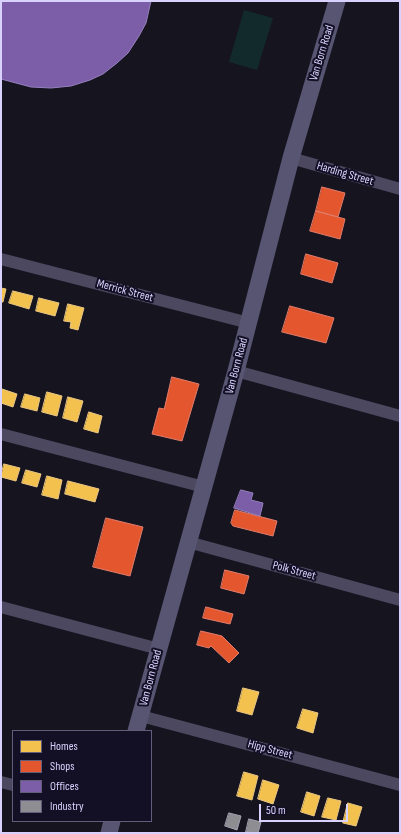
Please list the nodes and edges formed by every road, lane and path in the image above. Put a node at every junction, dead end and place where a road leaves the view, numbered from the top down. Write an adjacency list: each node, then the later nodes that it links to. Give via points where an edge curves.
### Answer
1 (338, 1): 2 (main road, Van Born Road)
2 (291, 158): 3 (street, Harding Street); 5 (main road, Van Born Road)
3 (400, 189)
4 (1, 259): 5 (street, Merrick Street)
5 (248, 323): 6 (main road, Van Born Road)
6 (236, 371): 7 (street); 9 (main road, Van Born Road)
7 (400, 416)
8 (1, 434): 9 (street)
9 (204, 487): 10 (main road, Van Born Road)
10 (188, 542): 11 (street, Polk Street); 13 (main road, Van Born Road)
11 (400, 600)
12 (1, 607): 13 (street)
13 (159, 649): 14 (main road, Van Born Road)
14 (138, 723): 17 (street, Hipp Street)
15 (1, 782): 16 (street)
16 (12, 785)
17 (400, 785)
18 (112, 822): 19 (main road)
19 (109, 833)

